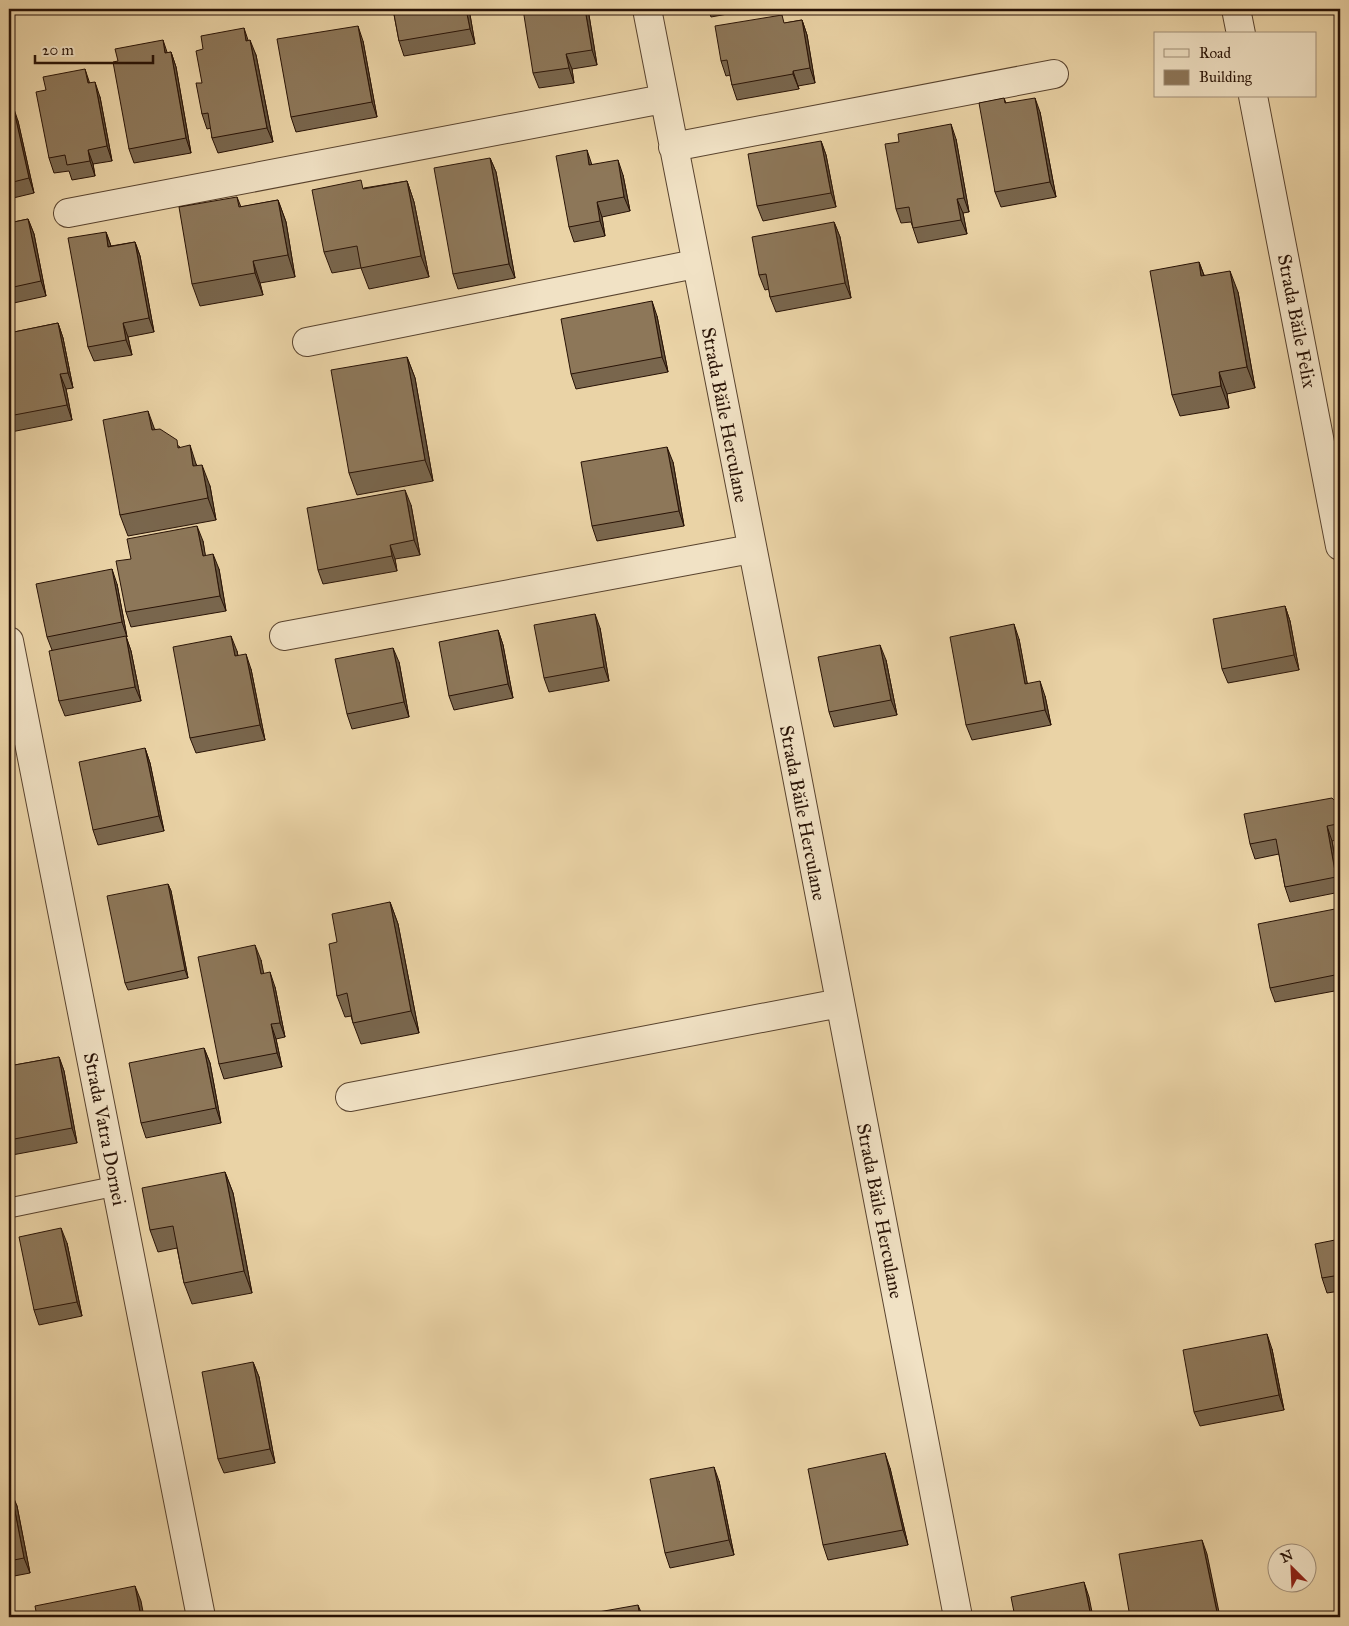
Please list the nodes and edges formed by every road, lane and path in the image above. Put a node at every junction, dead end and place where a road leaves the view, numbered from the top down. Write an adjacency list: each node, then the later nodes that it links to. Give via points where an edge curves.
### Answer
1 (647, 9): 6 (street, Strada Băile Herculane)
2 (1236, 9): 3 (street)
3 (1241, 32)
4 (1054, 74): 7 (street)
5 (1253, 98): 11 (street, Strada Băile Felix)
6 (663, 99): 7 (street, Strada Băile Herculane); 8 (street)
7 (673, 147): 9 (street, Strada Băile Herculane)
8 (68, 213)
9 (696, 264): 10 (street); 12 (street, Strada Băile Herculane)
10 (307, 342)
11 (1340, 546)
12 (752, 549): 13 (street); 15 (street, Strada Băile Herculane)
13 (284, 636)
14 (9, 641): 17 (street, Strada Vatra Dornei)
15 (840, 1003): 16 (street); 20 (street, Strada Băile Herculane)
16 (350, 1097)
17 (116, 1186): 18 (lane); 19 (street, Strada Vatra Dornei)
18 (9, 1208)
19 (201, 1617)
20 (958, 1617)

